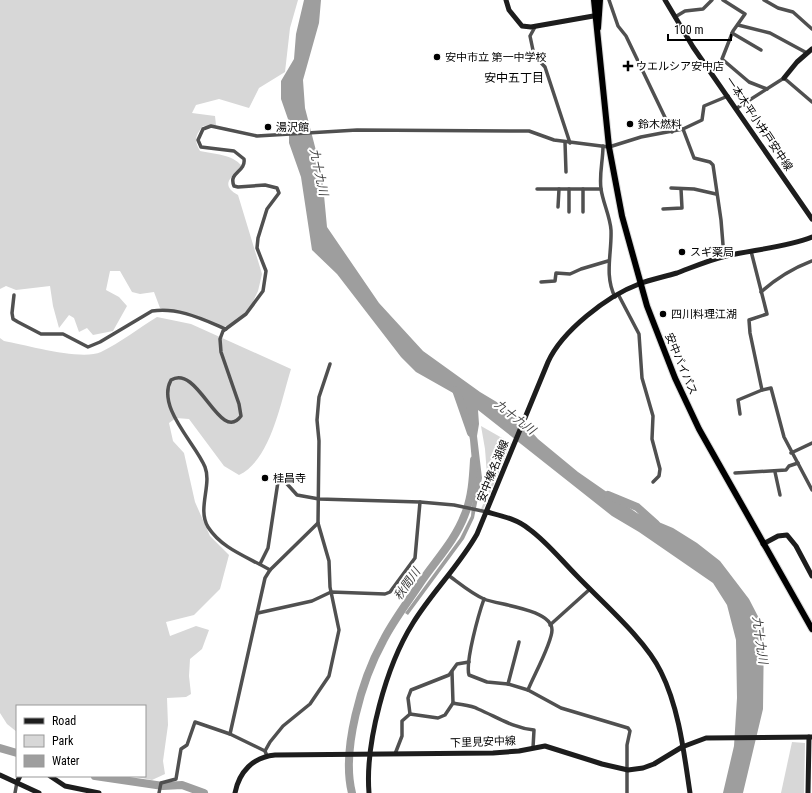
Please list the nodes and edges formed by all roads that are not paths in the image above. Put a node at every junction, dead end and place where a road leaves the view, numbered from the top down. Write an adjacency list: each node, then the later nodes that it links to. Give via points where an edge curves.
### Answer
1 (506, 0): 12 (main road, via 509,10 522,26)
2 (594, 0): 9 (highway, 安中バイパス)
3 (600, 0): 9 (highway, 安中バイパス)
4 (609, 0): 24 (street, via 618,26 626,36)
5 (665, 0): 10 (main road, 一本木平小井戸安中線)
6 (712, 0): 10 (street, via 703,9 685,10)
7 (723, 0): 11 (street, via 746,14)
8 (764, 0): 13 (street, via 778,8 793,12)
9 (597, 15): 12 (main road); 27 (highway, 安中バイパス)
10 (675, 17): 20 (main road, 一本木平小井戸安中線)
11 (738, 25): 14 (street); 17 (street, via 770,33)
12 (534, 27): 26 (street, via 530,36 534,55 546,67)
13 (812, 29)
14 (732, 33): 16 (street); 19 (street, via 722,59 749,82)
15 (812, 48): 17 (main road)
16 (761, 50)
17 (807, 53): 18 (main road)
18 (784, 78): 19 (street); 21 (street)
19 (767, 89): 22 (street)
20 (728, 96): 22 (main road, 一本木平小井戸安中線); 23 (street, via 704,106 702,120)
21 (812, 102)
22 (737, 108): 41 (main road, 一本木平小井戸安中線)
23 (683, 129): 24 (street); 36 (street, via 694,158 713,165)
24 (672, 132): 27 (street, via 641,136)
25 (565, 142): 26 (street); 28 (street); 52 (street, via 529,132 356,130 257,136 220,126 207,126 198,136 201,147 234,151 242,155 245,163 233,176 234,186 265,185 274,186 278,190 258,238 258,248 266,271 263,291 246,314)
26 (570, 143): 27 (street)
27 (606, 146): 34 (street, via 600,176); 48 (highway, 安中バイパス)
28 (566, 172)
29 (671, 188): 35 (street)
30 (537, 189): 31 (street)
31 (559, 189): 32 (street); 37 (street)
32 (569, 189): 33 (street); 39 (street)
33 (583, 189): 34 (street); 40 (street)
34 (601, 189): 45 (street, via 611,230)
35 (681, 189): 36 (street); 38 (street, via 682,208)
36 (716, 194): 44 (street)
37 (558, 207)
38 (663, 209)
39 (569, 212)
40 (583, 212)
41 (812, 219)
42 (812, 237): 43 (main road, 安中榛名湖線)
43 (751, 251): 44 (main road, 安中榛名湖線); 49 (street)
44 (724, 257): 48 (main road, 安中榛名湖線)
45 (608, 261): 47 (street, via 570,274 556,273 555,281); 51 (street, via 610,287)
46 (812, 261): 49 (street, via 786,272)
47 (541, 282)
48 (640, 283): 51 (main road, 安中榛名湖線); 68 (highway, 安中バイパス, via 675,378 699,429)
49 (762, 292): 54 (street, via 767,314 749,320)
50 (14, 295): 52 (street, via 13,319 41,334 63,334 88,346 100,342 152,311 160,310 191,314)
51 (616, 295): 61 (street, via 639,334 642,378 653,416 652,439 660,469 659,476); 66 (main road, 安中榛名湖線, via 574,326 552,354)
52 (226, 329): 69 (street, via 221,335 220,346 241,410 238,421 222,419 200,392 185,380 171,380 168,392 181,429 205,468 207,476 204,497 207,525 218,540)
53 (330, 364): 64 (street, via 319,397 317,420)
54 (762, 390): 55 (street, via 738,400); 57 (street, via 771,388)
55 (740, 414)
56 (812, 443): 57 (street)
57 (791, 453): 58 (street)
58 (798, 463): 59 (street, via 786,470); 62 (street)
59 (775, 472): 60 (street); 63 (street)
60 (735, 473)
61 (654, 482)
62 (812, 490)
63 (780, 495)
64 (319, 499): 65 (street); 67 (street); 69 (street, via 298,495 279,475 268,548)
65 (420, 502): 66 (street, via 454,505); 74 (street, via 415,558 390,592)
66 (487, 512): 71 (main road, 安中榛名湖線, via 472,543); 73 (main road, via 510,518 529,529)
67 (318, 523): 70 (street); 74 (street, via 329,560)
68 (763, 544): 72 (main road, via 778,536 787,535); 78 (highway, 安中バイパス)
69 (260, 564): 70 (street)
70 (270, 570): 76 (street, via 261,591)
71 (448, 575): 75 (street); 91 (main road, 安中榛名湖線, via 420,612 403,641 378,711 372,734)
72 (812, 576)
73 (590, 589): 77 (street); 88 (main road, via 642,644 657,664 672,702)
74 (331, 592): 76 (street, via 312,601); 90 (street, via 339,630 329,676 310,704 270,742)
75 (484, 599): 77 (street, via 534,612); 80 (street, via 475,621)
76 (258, 614): 86 (street)
77 (550, 625): 83 (street, via 552,630 546,649)
78 (812, 629)
79 (519, 642): 82 (street)
80 (469, 662): 81 (street, via 457,664); 82 (street, via 468,671 472,678)
81 (452, 672): 84 (street); 85 (street, via 411,690 408,698)
82 (508, 684): 83 (street)
83 (528, 690): 93 (street, via 561,708 628,728)
84 (453, 704): 85 (street, via 445,715 438,718); 89 (street, via 477,708 511,725 534,730)
85 (410, 714): 92 (street, via 402,721 402,736)
86 (230, 734): 90 (street); 101 (street, via 195,722 187,745 181,749 176,779 161,783)
87 (810, 737): 88 (main road, 下里見安中線, via 706,738); 106 (main road)
88 (682, 747): 93 (main road, 下里見安中線, via 654,764); 105 (main road)
89 (533, 748): 92 (main road, 下里見安中線, via 493,753); 93 (main road, 下里見安中線, via 545,746 560,749)
90 (266, 754): 91 (main road, 下里見安中線); 102 (main road, 下里見安中線, via 244,770 236,784)
91 (371, 754): 92 (main road, 下里見安中線); 103 (main road, 安中榛名湖線)
92 (395, 754)
93 (628, 770): 104 (street)
94 (0, 775): 97 (main road)
95 (20, 777): 97 (main road)
96 (52, 777): 100 (main road, via 65,786)
97 (17, 782): 98 (street); 99 (main road)
98 (15, 793)
99 (39, 793)
100 (99, 793)
101 (160, 793)
102 (235, 793)
103 (369, 793)
104 (627, 793)
105 (690, 793)
106 (808, 793)

